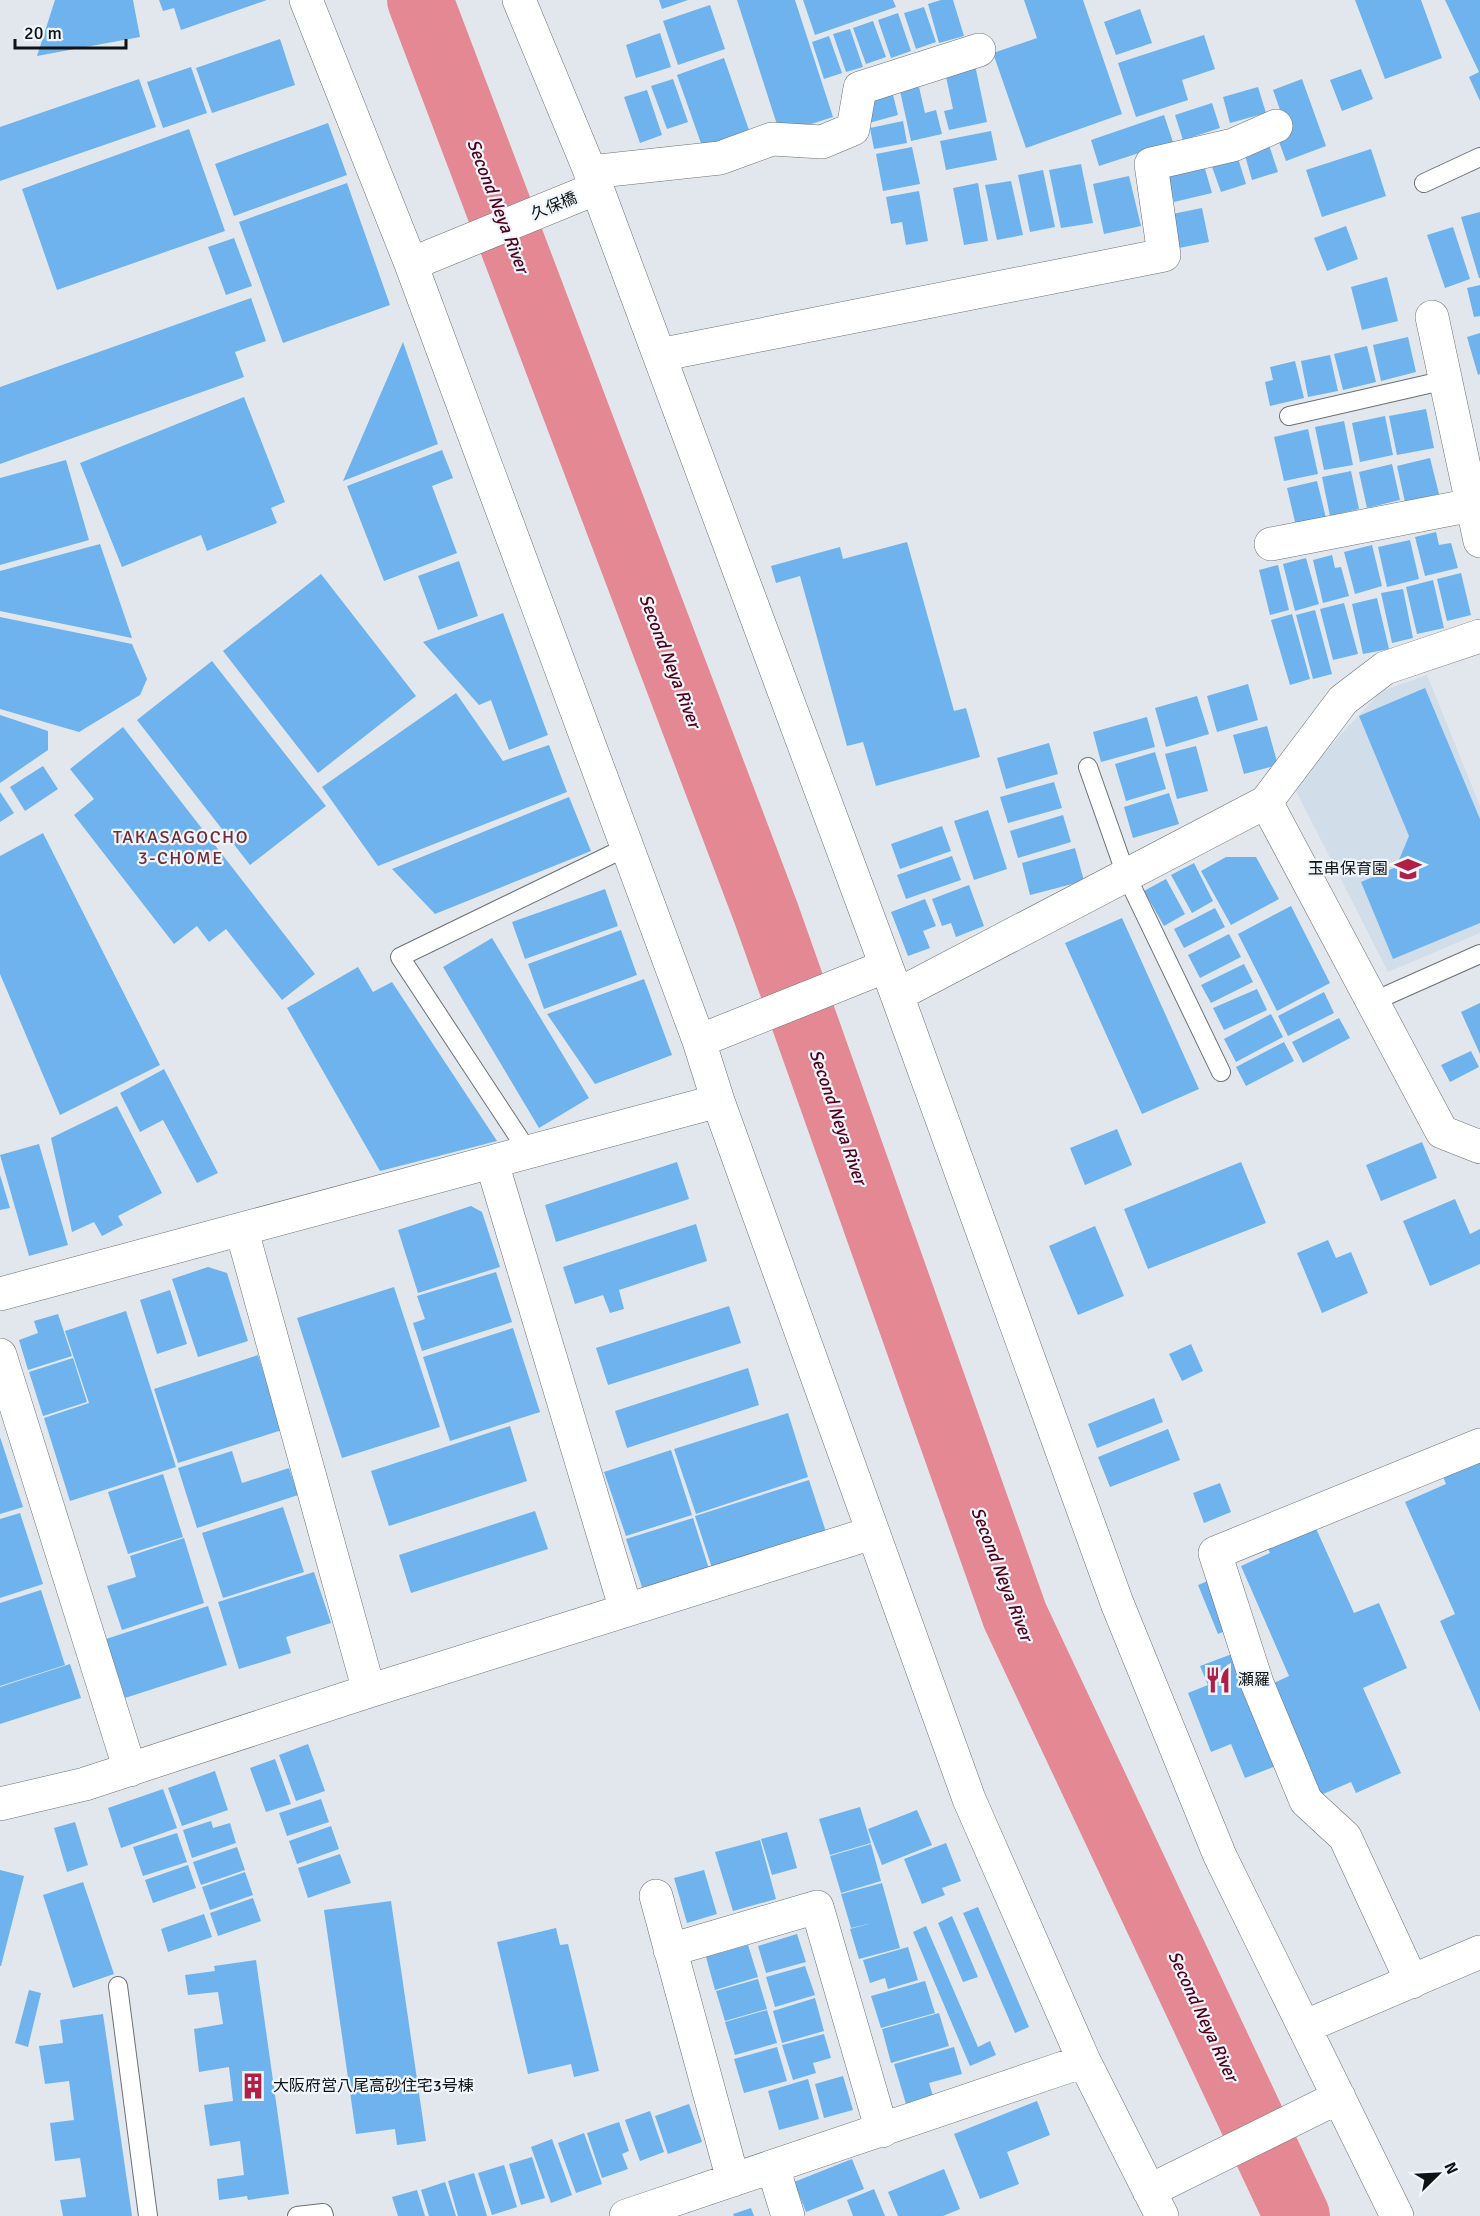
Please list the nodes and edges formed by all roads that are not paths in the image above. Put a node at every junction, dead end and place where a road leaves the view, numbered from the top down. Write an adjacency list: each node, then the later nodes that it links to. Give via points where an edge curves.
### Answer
1 (306, 0): 8 (street)
2 (519, 0): 6 (street)
3 (979, 50): 6 (street, 久保橋, via 860,88 853,129 822,142 772,139 720,158)
4 (1276, 126): 10 (street, via 1233,145 1151,164 1164,255)
5 (1480, 156): 7 (lane)
6 (594, 180): 8 (street, 久保橋); 10 (street)
7 (1424, 183)
8 (411, 264): 19 (street)
9 (1432, 317): 11 (street)
10 (659, 355): 22 (street)
11 (1446, 380): 12 (lane); 13 (street)
12 (1289, 416)
13 (1472, 505): 14 (street); 15 (street)
14 (1480, 542)
15 (1271, 544)
16 (1480, 636): 18 (street, via 1385,668 1343,700)
17 (1088, 767): 20 (lane)
18 (1266, 802): 20 (street); 23 (street)
19 (627, 847): 24 (street); 28 (lane, via 400,957)
20 (1126, 875): 22 (street); 25 (lane)
21 (1480, 954): 23 (lane)
22 (891, 981): 24 (street); 44 (street, via 1117,1604 1220,1856)
23 (1372, 1002): 27 (street, via 1442,1132)
24 (699, 1041): 26 (street)
25 (1221, 1072)
26 (718, 1101): 28 (street); 34 (street)
27 (1480, 1147)
28 (530, 1153): 29 (street)
29 (492, 1163): 30 (street); 35 (street)
30 (242, 1231): 31 (street); 36 (street)
31 (0, 1294)
32 (0, 1355): 37 (street)
33 (1480, 1446): 42 (street, via 1215,1553 1257,1683 1306,1801 1345,1837)
34 (872, 1533): 35 (street); 45 (street, via 969,1799)
35 (626, 1610): 36 (street)
36 (369, 1691): 37 (street)
37 (130, 1770): 38 (street)
38 (0, 1804)
39 (656, 1896): 40 (street)
40 (670, 1950): 47 (street, via 817,1907); 49 (street)
41 (1480, 1952): 42 (street)
42 (1412, 1982): 44 (street)
43 (118, 1986): 51 (lane)
44 (1304, 2027): 46 (street)
45 (1084, 2061): 47 (street); 50 (street)
46 (1339, 2097): 50 (street); 56 (street)
47 (882, 2131): 48 (street)
48 (773, 2167): 49 (street); 55 (street)
49 (733, 2181): 54 (street)
50 (1155, 2204)
51 (148, 2216)
52 (297, 2216): 53 (lane)
53 (324, 2216)
54 (626, 2216)
55 (788, 2216)
56 (1397, 2216)

